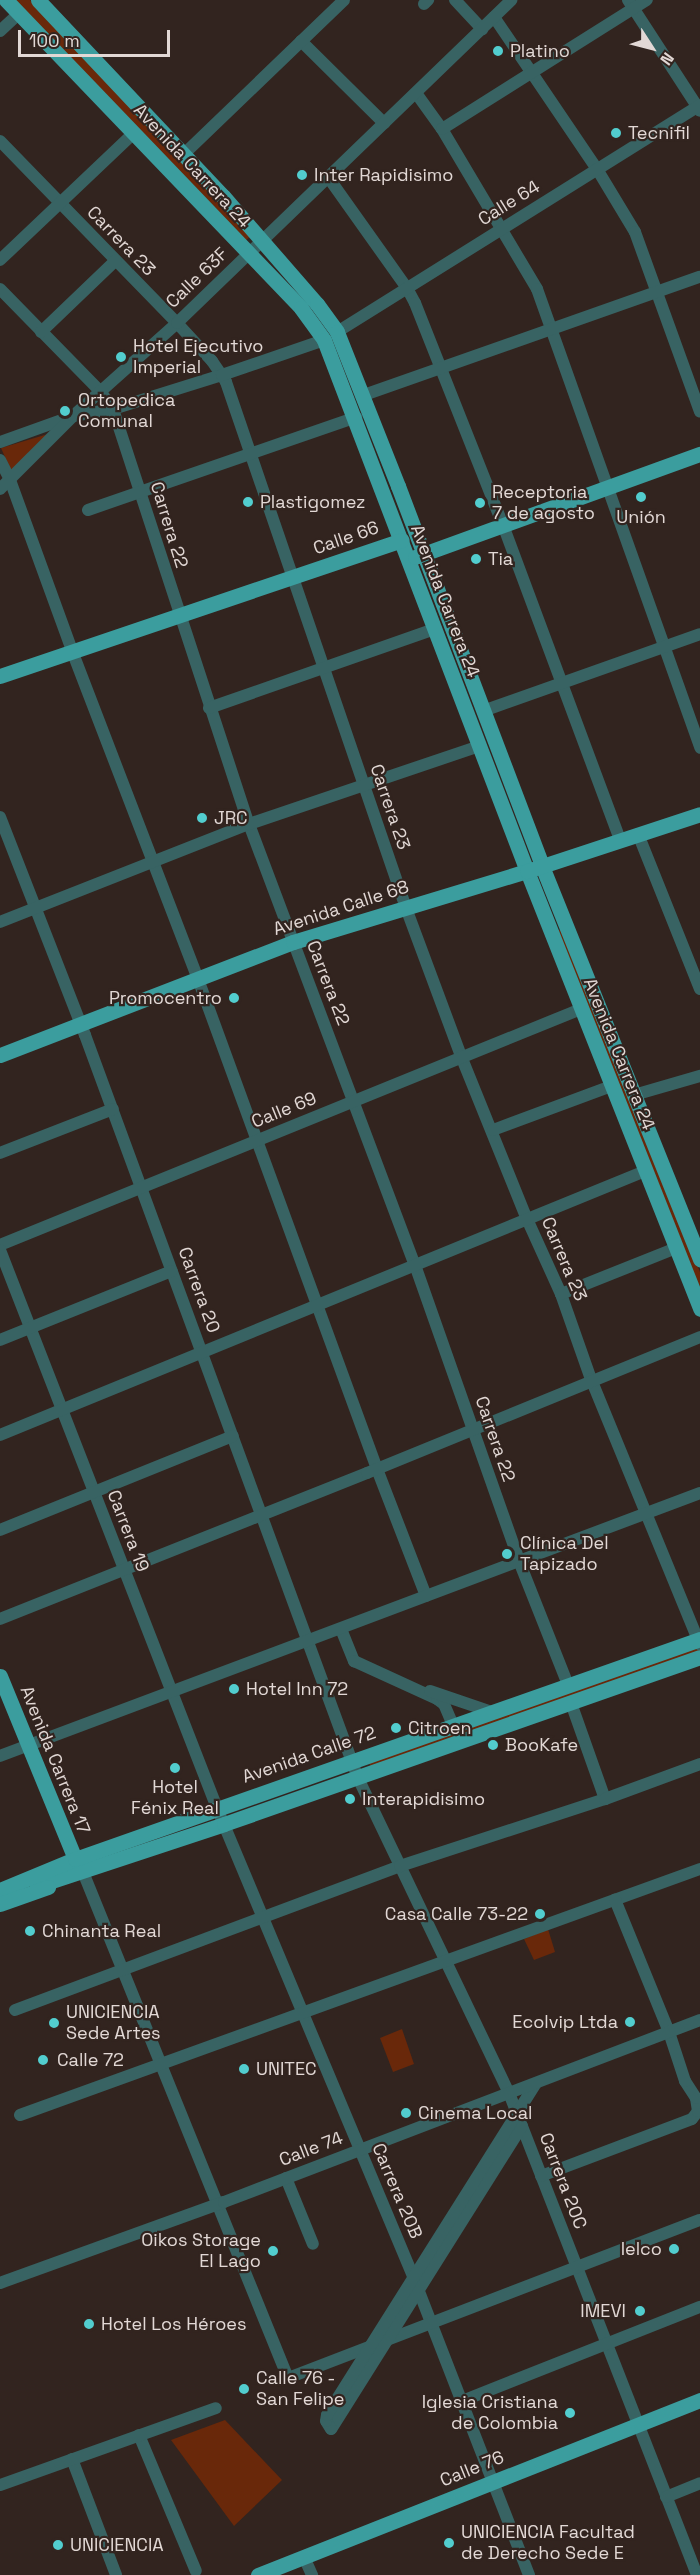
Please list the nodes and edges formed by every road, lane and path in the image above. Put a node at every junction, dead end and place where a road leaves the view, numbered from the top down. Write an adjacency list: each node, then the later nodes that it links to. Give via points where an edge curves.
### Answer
1 (6, 0): 8 (main road, Avenida Carrera 24)
2 (38, 0): 20 (main road, Avenida Carrera 24)
3 (344, 0): 12 (street)
4 (455, 0): 10 (street)
5 (512, 0): 9 (street, Calle 63F)
6 (647, 0): 7 (street)
7 (631, 4): 13 (street); 15 (street)
8 (19, 13): 11 (street); 18 (main road, Avenida Carrera 24)
9 (494, 17): 10 (street, Calle 63F); 13 (street)
10 (482, 29): 14 (street, Calle 63F)
11 (0, 31)
12 (301, 41): 16 (street); 20 (street)
13 (532, 72): 17 (street); 21 (street)
14 (416, 93): 16 (street, Calle 63F); 17 (street)
15 (699, 108): 21 (street, Calle 64)
16 (384, 123): 22 (street, Calle 63F)
17 (442, 129): 24 (street)
18 (134, 133): 23 (street); 26 (main road, Avenida Carrera 24)
19 (0, 141): 23 (street, Carrera 23)
20 (184, 154): 25 (main road, Avenida Carrera 24)
21 (597, 169): 24 (street, Calle 64); 32 (street, via 635,232)
22 (328, 177): 25 (street, Calle 63F); 30 (street)
23 (60, 203): 27 (street); 28 (street, Carrera 23)
24 (501, 230): 30 (street, Calle 64); 34 (street, via 537,289)
25 (261, 241): 26 (street, Calle 63F); 36 (main road, Avenida Carrera 24, via 317,304)
26 (248, 253): 33 (street, Calle 63F); 36 (main road, Avenida Carrera 24)
27 (0, 260)
28 (115, 261): 33 (street, Carrera 23); 35 (street)
29 (700, 277): 32 (street)
30 (407, 288): 36 (street, Calle 64); 37 (street)
31 (0, 289): 35 (street, Carrera 22)
32 (657, 292): 34 (street); 42 (street)
33 (177, 323): 38 (street, Carrera 23); 39 (street, Calle 63F)
34 (552, 330): 37 (street); 50 (street)
35 (41, 332): 39 (street, Carrera 22)
36 (331, 336): 38 (street, Calle 64); 40 (main road, Avenida Carrera 24); 44 (main road, Avenida Carrera 24)
37 (440, 367): 40 (street); 54 (street)
38 (222, 375): 41 (street, Calle 64); 46 (street, Carrera 23)
39 (100, 391): 41 (street, Carrera 22); 43 (street, Calle 63F)
40 (364, 395): 56 (main road, Avenida Carrera 24)
41 (112, 409): 43 (street, Calle 64); 52 (street, Carrera 22)
42 (700, 412)
43 (74, 416): 45 (street, Calle 64); 49 (street, Calle 63F)
44 (356, 417): 46 (street); 55 (main road, Avenida Carrera 24)
45 (0, 442)
46 (250, 453): 52 (street); 58 (street, Carrera 23)
47 (700, 454): 50 (main road)
48 (0, 460): 49 (street)
49 (10, 480): 51 (street, Calle 63F); 63 (street)
50 (608, 487): 54 (main road); 62 (street)
51 (0, 489)
52 (140, 492): 53 (street); 59 (street, Carrera 22)
53 (88, 510)
54 (503, 525): 56 (main road); 66 (street)
55 (402, 540): 56 (main road, Calle 66); 57 (main road, Avenida Carrera 24); 58 (main road, Calle 66)
56 (424, 554): 57 (main road); 68 (main road, Avenida Carrera 24)
57 (409, 559): 60 (main road, Avenida Carrera 24)
58 (292, 577): 59 (main road, Calle 66); 64 (street, Carrera 23)
59 (178, 616): 63 (main road, Calle 66); 67 (street, Carrera 22)
60 (435, 629): 64 (street); 69 (main road, Avenida Carrera 24)
61 (700, 634): 62 (street)
62 (664, 647): 66 (street); 70 (street)
63 (72, 652): 65 (main road, Calle 66); 77 (street)
64 (324, 668): 67 (street); 71 (street, Carrera 23)
65 (0, 676)
66 (561, 683): 68 (street); 76 (street)
67 (209, 708): 74 (street, Carrera 22)
68 (483, 711): 78 (main road, Avenida Carrera 24)
69 (479, 746): 71 (street); 79 (main road, Avenida Carrera 24)
70 (700, 748)
71 (364, 786): 74 (street); 81 (street, Carrera 23)
72 (700, 814): 75 (main road, Avenida Calle 68)
73 (0, 817): 80 (street, Carrera 20)
74 (249, 824): 77 (street); 83 (street, Carrera 22)
75 (638, 834): 76 (main road, Avenida Calle 68); 85 (street)
76 (620, 840): 78 (main road, Avenida Calle 68)
77 (153, 861): 80 (street); 84 (street)
78 (542, 866): 79 (main road, Avenida Calle 68); 92 (main road, Avenida Carrera 24)
79 (527, 871): 81 (main road, Avenida Calle 68); 86 (main road, Avenida Carrera 24)
80 (35, 908): 82 (street); 87 (street, Carrera 20)
81 (406, 908): 83 (main road, Avenida Calle 68); 89 (street, Carrera 23)
82 (0, 922)
83 (293, 942): 84 (main road, Avenida Calle 68); 93 (street, Carrera 22)
84 (198, 979): 87 (main road, Avenida Calle 68); 96 (street)
85 (700, 989)
86 (581, 1009): 89 (street, Calle 69); 91 (main road, Avenida Carrera 24)
87 (81, 1024): 88 (main road, Avenida Calle 68); 94 (street, Carrera 20)
88 (0, 1055)
89 (461, 1056): 93 (street, Calle 69); 95 (street, Carrera 23)
90 (700, 1076): 92 (street)
91 (611, 1086): 95 (street); 98 (main road, Avenida Carrera 24)
92 (634, 1095): 104 (main road, Avenida Carrera 24)
93 (354, 1101): 96 (street, Calle 69); 105 (street, Carrera 22)
94 (113, 1109): 97 (street); 99 (street, Carrera 20)
95 (493, 1130): 100 (street, Carrera 23)
96 (258, 1140): 99 (street, Calle 69); 108 (street)
97 (0, 1153)
98 (645, 1171): 100 (street); 102 (main road, Avenida Carrera 24)
99 (142, 1189): 101 (street, Calle 69); 106 (street, Carrera 20)
100 (527, 1219): 105 (street); 107 (street, Carrera 23)
101 (0, 1245)
102 (676, 1248): 107 (street); 109 (main road, Avenida Carrera 24)
103 (0, 1250): 110 (street, Carrera 19)
104 (700, 1259)
105 (415, 1265): 108 (street); 116 (street, Carrera 22)
106 (172, 1271): 110 (street); 113 (street, Carrera 20)
107 (561, 1294): 114 (street, Carrera 23)
108 (319, 1305): 113 (street); 119 (street)
109 (700, 1309)
110 (32, 1328): 112 (street); 115 (street, Carrera 19)
111 (700, 1337): 114 (street)
112 (0, 1340)
113 (202, 1352): 115 (street); 118 (street, Carrera 20)
114 (591, 1379): 116 (street); 123 (street, Carrera 23)
115 (63, 1410): 117 (street); 120 (street, Carrera 19)
116 (472, 1430): 119 (street); 125 (street, Carrera 22)
117 (0, 1436)
118 (233, 1436): 120 (street); 122 (street, Carrera 20)
119 (377, 1469): 122 (street); 127 (street)
120 (94, 1491): 124 (street); 126 (street, Carrera 19)
121 (700, 1493): 123 (street)
122 (262, 1513): 126 (street); 130 (street, Carrera 20)
123 (648, 1513): 125 (street); 131 (street, Carrera 23)
124 (0, 1530)
125 (519, 1561): 127 (street); 134 (street, Carrera 22)
126 (123, 1569): 128 (street); 136 (street, Carrera 19)
127 (426, 1596): 129 (street)
128 (0, 1619)
129 (341, 1629): 130 (street); 135 (street, via 354,1661)
130 (309, 1640): 136 (street); 142 (street, Carrera 20)
131 (699, 1641): 134 (main road, Avenida Calle 72)
132 (700, 1657): 137 (main road, Avenida Calle 72)
133 (0, 1676): 140 (main road, Avenida Carrera 17)
134 (568, 1685): 138 (main road, Avenida Calle 72)
135 (417, 1687): 138 (street); 139 (street, via 444,1704)
136 (172, 1692): 140 (street); 146 (street, Carrera 19)
137 (571, 1703): 144 (main road, Avenida Calle 72); 145 (street)
138 (492, 1712): 139 (main road, Avenida Calle 72)
139 (453, 1725): 142 (main road, Avenida Calle 72)
140 (29, 1746): 141 (street); 148 (main road, Avenida Carrera 17)
141 (0, 1756)
142 (352, 1761): 144 (street, Carrera 20); 146 (main road, Avenida Calle 72)
143 (700, 1764): 145 (street)
144 (358, 1778): 147 (main road, Avenida Calle 72); 149 (street, Carrera 20C)
145 (605, 1799): 149 (street)
146 (217, 1808): 147 (street, Carrera 19); 148 (main road, Avenida Calle 72)
147 (224, 1824): 151 (main road, Avenida Calle 72); 157 (street, Carrera 20B)
148 (75, 1859): 152 (main road); 153 (main road, Avenida Calle 72)
149 (400, 1866): 157 (street); 158 (street, Carrera 20C)
150 (700, 1869): 155 (street)
151 (83, 1872): 154 (main road, Avenida Calle 72); 156 (main road); 159 (street)
152 (0, 1883)
153 (0, 1890)
154 (0, 1899)
155 (615, 1900): 158 (street); 163 (street)
156 (0, 1904)
157 (263, 1917): 159 (street); 161 (street, Carrera 20B)
158 (446, 1962): 161 (street); 166 (street, Carrera 20C)
159 (122, 1970): 160 (street); 164 (street)
160 (15, 2010)
161 (303, 2012): 164 (street); 170 (street, Carrera 20B)
162 (700, 2019): 163 (street, Calle 74)
163 (669, 2032): 165 (street, Calle 74); 171 (street, via 685,2081 696,2098 697,2114)
164 (160, 2065): 168 (street); 174 (street)
165 (536, 2083): 166 (street, Calle 74); 167 (street)
166 (509, 2093): 167 (street, Carrera 20C); 170 (street, Calle 74)
167 (517, 2113): 169 (street, Carrera 20C); 173 (street)
168 (21, 2115)
169 (522, 2126): 171 (street, Carrera 20C); 173 (street)
170 (360, 2150): 172 (street, Calle 74); 178 (street, Carrera 20B)
171 (541, 2176): 177 (street, Carrera 20C)
172 (286, 2178): 174 (street, Calle 74); 176 (street)
173 (468, 2201): 178 (street); 180 (street)
174 (217, 2204): 179 (street, Calle 74); 184 (street, via 288,2378)
175 (700, 2220): 177 (street)
176 (312, 2244)
177 (576, 2265): 182 (street); 185 (street, Carrera 20C)
178 (413, 2276): 180 (street, Carrera 20B); 184 (street)
179 (0, 2283)
180 (419, 2290): 182 (street, Carrera 20B); 183 (street)
181 (700, 2307): 185 (street)
182 (431, 2321): 183 (street); 187 (street, Carrera 20B)
183 (389, 2337): 184 (street); 184 (street, via 331,2429 327,2415)
184 (371, 2344)
185 (607, 2345): 187 (street); 189 (street, Carrera 20C)
186 (700, 2400): 189 (main road, Calle 76)
187 (462, 2402): 192 (street, Carrera 20B)
188 (216, 2408): 190 (street)
189 (638, 2424): 192 (main road, Calle 76); 195 (street, Carrera 20C)
190 (139, 2435): 191 (street); 197 (street)
191 (72, 2459): 194 (street); 199 (street)
192 (494, 2482): 196 (main road, Calle 76); 202 (street, Carrera 20B)
193 (700, 2483): 195 (street)
194 (0, 2485)
195 (666, 2497): 198 (street, Carrera 20C)
196 (304, 2557): 200 (main road, Calle 76); 201 (street)
197 (196, 2571)
198 (694, 2573)
199 (116, 2575)
200 (258, 2575)
201 (312, 2575)
202 (529, 2575)

